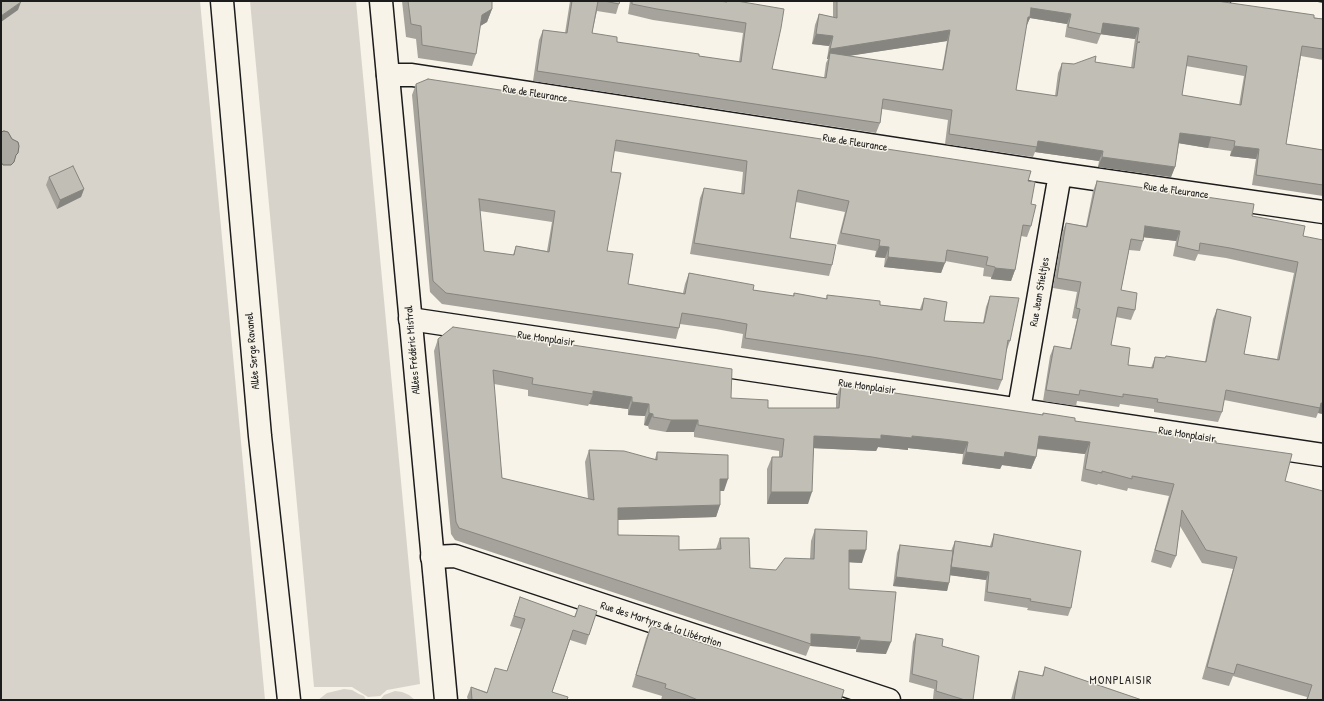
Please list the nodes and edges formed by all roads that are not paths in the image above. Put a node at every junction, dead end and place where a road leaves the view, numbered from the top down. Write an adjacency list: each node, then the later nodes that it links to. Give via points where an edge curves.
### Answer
1 (222, 1): 12 (street, Allée Serge Ravanel, via 260,436)
2 (381, 1): 5 (street, Allées Frédéric Mistral)
3 (1242, 1): 4 (street)
4 (1323, 14)
5 (388, 75): 6 (street, Rue de Fleurance, via 412,75); 8 (street, Allées Frédéric Mistral)
6 (1060, 174): 7 (street, Rue de Fleurance); 9 (street, Rue Jean Stieltjes)
7 (1323, 212)
8 (410, 319): 9 (street, Rue Monplaisir); 11 (street, Allées Frédéric Mistral)
9 (1019, 409): 10 (street, Rue Monplaisir)
10 (1323, 455)
11 (432, 557): 13 (street, Allées Frédéric Mistral); 14 (street, Rue des Martyrs de la Libération, via 455,556)
12 (289, 700)
13 (446, 700)
14 (889, 700)

